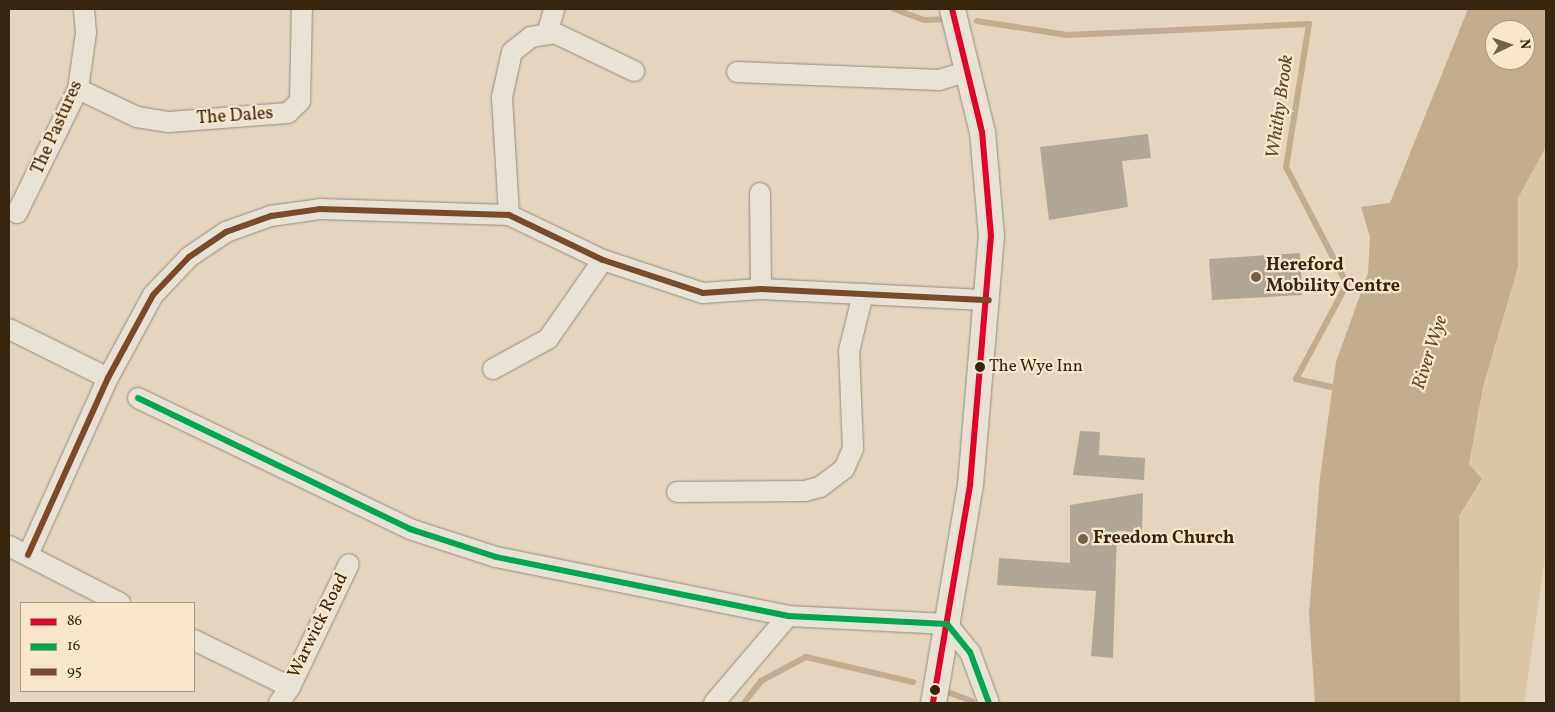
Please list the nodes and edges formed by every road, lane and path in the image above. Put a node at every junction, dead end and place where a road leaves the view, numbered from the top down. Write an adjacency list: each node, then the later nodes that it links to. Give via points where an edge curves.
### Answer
1 (84, 9): 9 (street, The Pastures, via 86,33)
2 (302, 9): 9 (street, The Dales, via 300,101 288,114 169,122 137,117)
3 (554, 9): 5 (street)
4 (952, 9): 7 (street)
5 (547, 34): 6 (street, via 580,42); 12 (street, via 531,37 512,52 503,78)
6 (634, 71)
7 (968, 71): 8 (street, via 939,80); 16 (street, via 987,170)
8 (737, 72)
9 (78, 89): 11 (street, The Pastures)
10 (760, 193): 14 (street)
11 (17, 213)
12 (509, 215): 13 (street); 19 (street, via 320,209 271,216 226,232 190,257 153,295)
13 (603, 260): 14 (street, via 702,293); 18 (street, via 548,339)
14 (761, 289): 15 (street)
15 (862, 294): 16 (street); 21 (street, via 849,351 853,449 844,469 834,480 805,490)
16 (988, 300): 27 (street, via 970,485)
17 (9, 329): 19 (street)
18 (493, 369)
19 (108, 378): 23 (street)
20 (138, 398): 26 (street, via 410,529 452,545)
21 (678, 492)
22 (9, 546): 23 (street)
23 (28, 555): 25 (street)
24 (349, 564): 29 (street, Warwick Road)
25 (118, 602)
26 (788, 616): 27 (street); 30 (street)
27 (947, 624): 31 (street); 32 (street, via 970,652)
28 (195, 641): 29 (street, Warwick Road)
29 (284, 695)
30 (714, 703)
31 (933, 703)
32 (989, 703)

